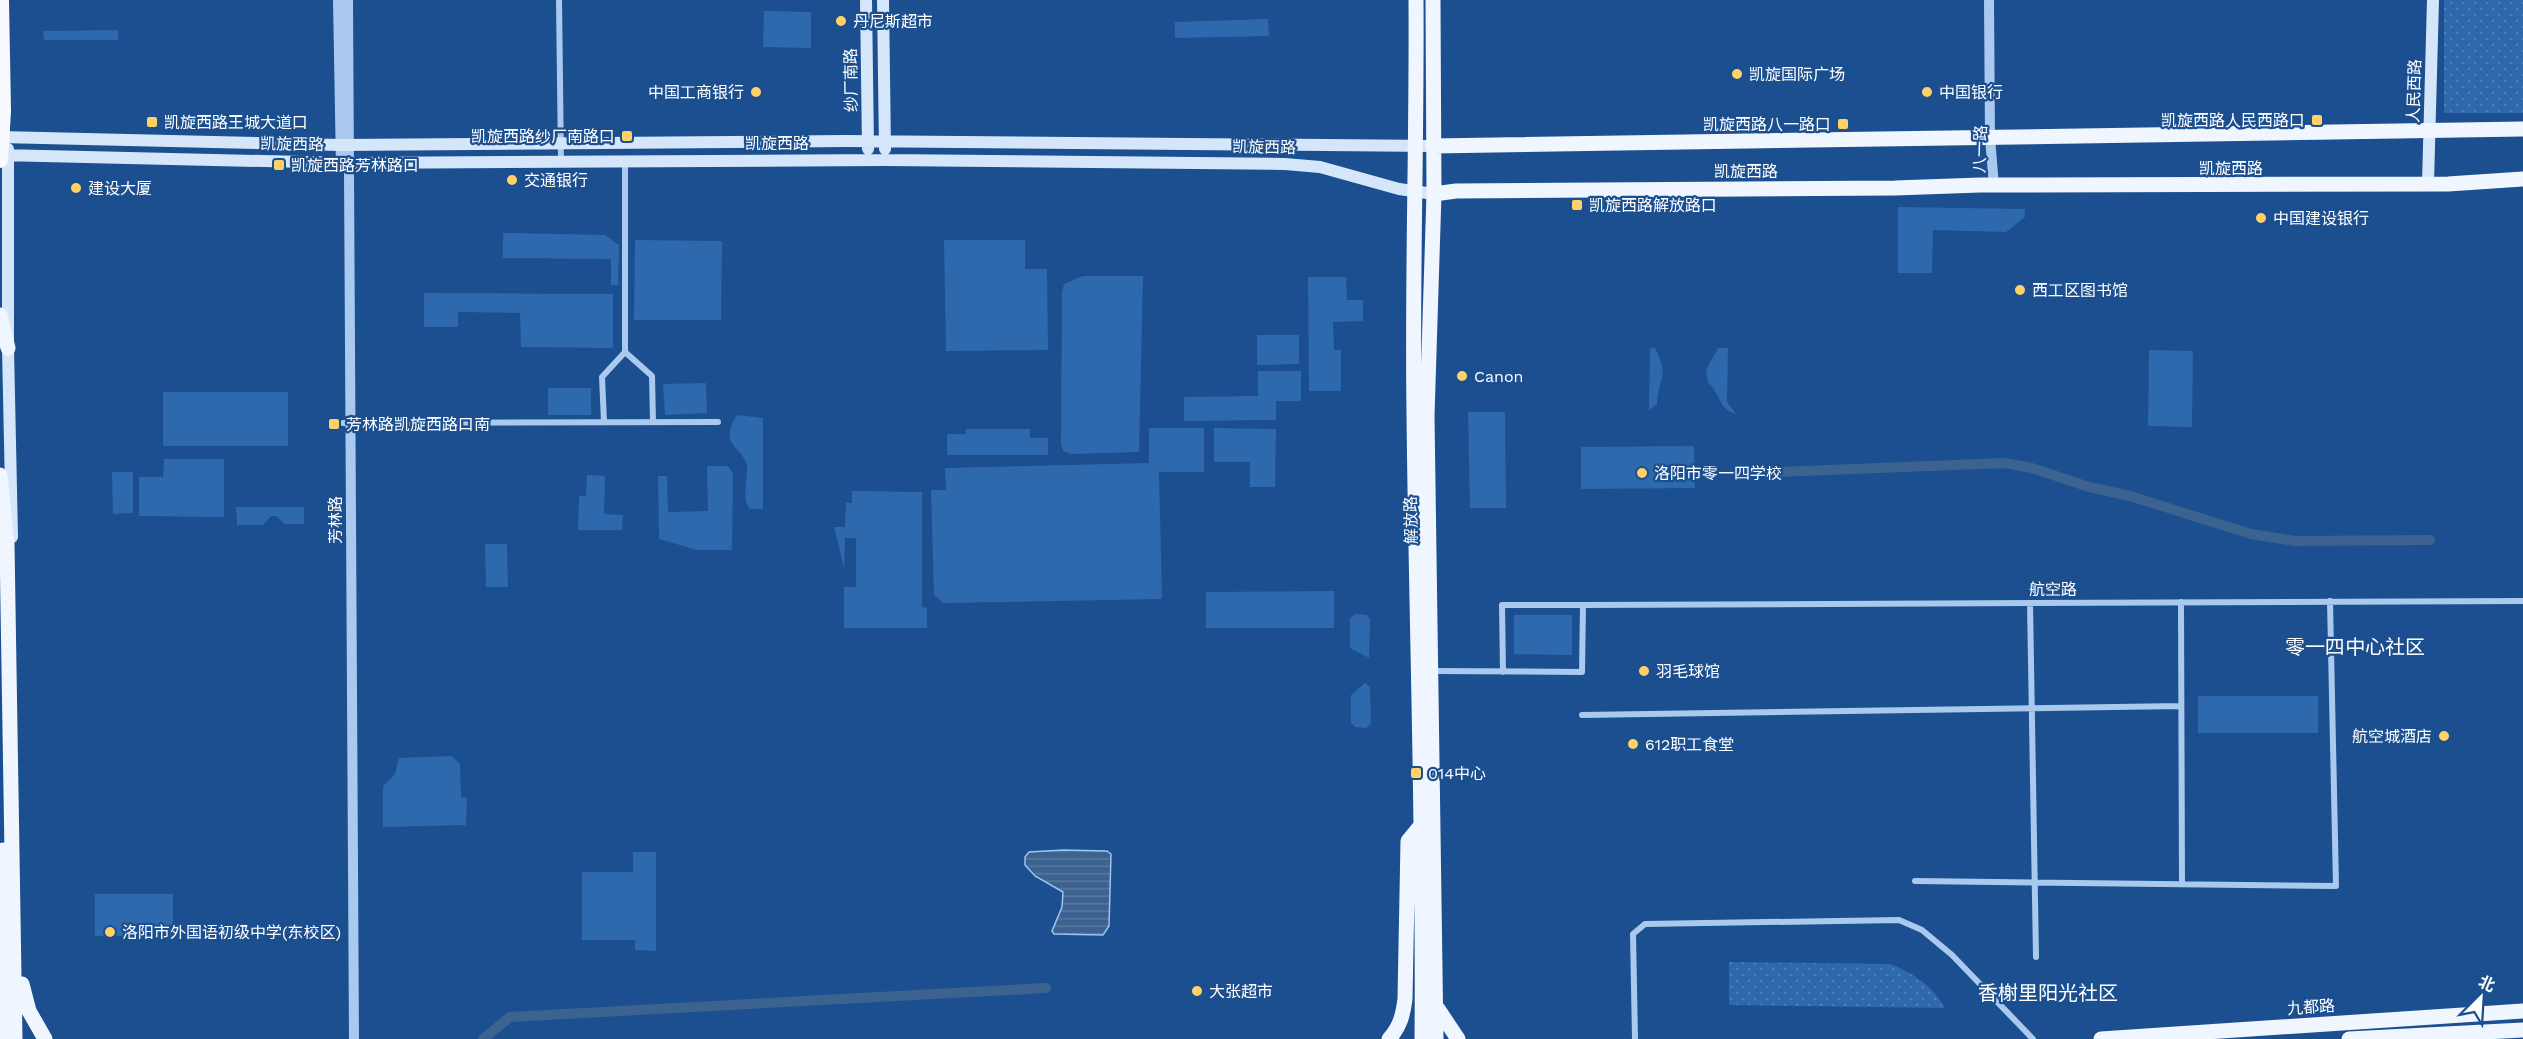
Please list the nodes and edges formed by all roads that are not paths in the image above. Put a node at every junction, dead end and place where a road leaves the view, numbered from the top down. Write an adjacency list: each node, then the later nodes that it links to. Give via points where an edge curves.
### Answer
1 (1, 0): 25 (highway)
2 (9, 0): 15 (main road)
3 (338, 0): 20 (street, 芳林路)
4 (348, 0): 20 (street, 芳林路)
5 (559, 0): 19 (street)
6 (866, 0): 17 (main road, 纱厂南路)
7 (883, 0): 18 (main road, 纱厂南路)
8 (1416, 0): 21 (main road, 解放路)
9 (1433, 0): 22 (main road, 解放路)
10 (1989, 0): 16 (street, 八一路)
11 (1996, 0): 16 (street, 八一路)
12 (2433, 0): 14 (main road, 人民西路)
13 (2523, 129): 14 (main road, 凯旋西路)
14 (2429, 132): 16 (main road, 凯旋西路); 30 (main road, 人民西路)
15 (4, 137): 20 (main road, 凯旋西路); 25 (main road)
16 (1993, 138): 22 (main road, 凯旋西路); 31 (street, 八一路)
17 (868, 142): 18 (main road, 凯旋西路); 19 (main road, 凯旋西路); 23 (main road, 纱厂南路)
18 (885, 142): 21 (main road, 凯旋西路); 24 (main road, 纱厂南路)
19 (562, 144): 20 (main road, 凯旋西路); 26 (street)
20 (344, 145): 28 (street, 芳林路)
21 (1417, 146): 22 (main road, 凯旋西路); 32 (main road, 解放路)
22 (1433, 146): 33 (main road, 解放路)
23 (867, 160): 24 (main road, 凯旋西路); 27 (main road, 凯旋西路)
24 (885, 160): 32 (main road, 凯旋西路, via 1285,164 1320,167)
25 (4, 161): 28 (main road, 凯旋西路); 34 (main road); 36 (main road)
26 (561, 162): 27 (main road, 凯旋西路); 28 (main road, 凯旋西路)
27 (625, 162): 37 (street)
28 (344, 163): 38 (street, 芳林路)
29 (2523, 179): 30 (main road, 凯旋西路)
30 (2428, 183): 31 (main road, 凯旋西路)
31 (1994, 186): 33 (main road, 凯旋西路)
32 (1416, 193): 33 (main road, 凯旋西路); 55 (main road, 解放路, via 1414,405)
33 (1434, 194): 50 (main road, 解放路, via 1427,416)
34 (0, 208)
35 (0, 315): 36 (main road)
36 (8, 348): 49 (main road)
37 (625, 352): 39 (street, via 602,377); 40 (street, via 652,376)
38 (346, 422): 39 (street); 69 (street, 芳林路); 70 (street, 芳林路)
39 (604, 422): 40 (street)
40 (653, 422): 41 (street)
41 (718, 422)
42 (0, 475): 60 (main road, via 7,544)
43 (0, 553): 49 (main road)
44 (2330, 601): 45 (street, 航空路); 46 (street, 航空路); 58 (street, via 2336,886)
45 (2523, 601)
46 (2181, 602): 47 (street, 航空路); 52 (street)
47 (2030, 603): 48 (street, 航空路); 53 (street)
48 (1583, 605): 51 (street, via 1582,672); 51 (street, 航空路, via 1502,605)
49 (5, 608): 59 (main road); 62 (main road)
50 (1432, 672): 51 (street); 63 (main road, 解放路)
51 (1503, 672)
52 (2181, 706): 53 (street); 58 (street)
53 (2032, 708): 54 (street); 57 (street)
54 (1582, 715)
55 (1422, 824): 71 (main road, via 1408,841 1405,999 1403,1016); 72 (main road, 解放路)
56 (1915, 881): 57 (street)
57 (2035, 883): 58 (street); 61 (street)
58 (2182, 884)
59 (16, 909): 62 (main road); 67 (main road)
60 (15, 948): 67 (main road); 68 (main road, via 29,1011)
61 (2036, 957)
62 (3, 968): 66 (main road)
63 (1436, 1007): 73 (main road, 解放路); 74 (main road)
64 (2523, 1011): 77 (main road, 九都路)
65 (2523, 1030): 78 (main road)
66 (3, 1039)
67 (15, 1039)
68 (45, 1039)
69 (348, 1039)
70 (354, 1039)
71 (1389, 1039)
72 (1422, 1039)
73 (1436, 1039)
74 (1458, 1039)
75 (1635, 1039): 76 (street, via 1633,934 1645,924 1899,920 1922,930 1952,955)
76 (2033, 1039)
77 (2101, 1039)
78 (2349, 1039)

